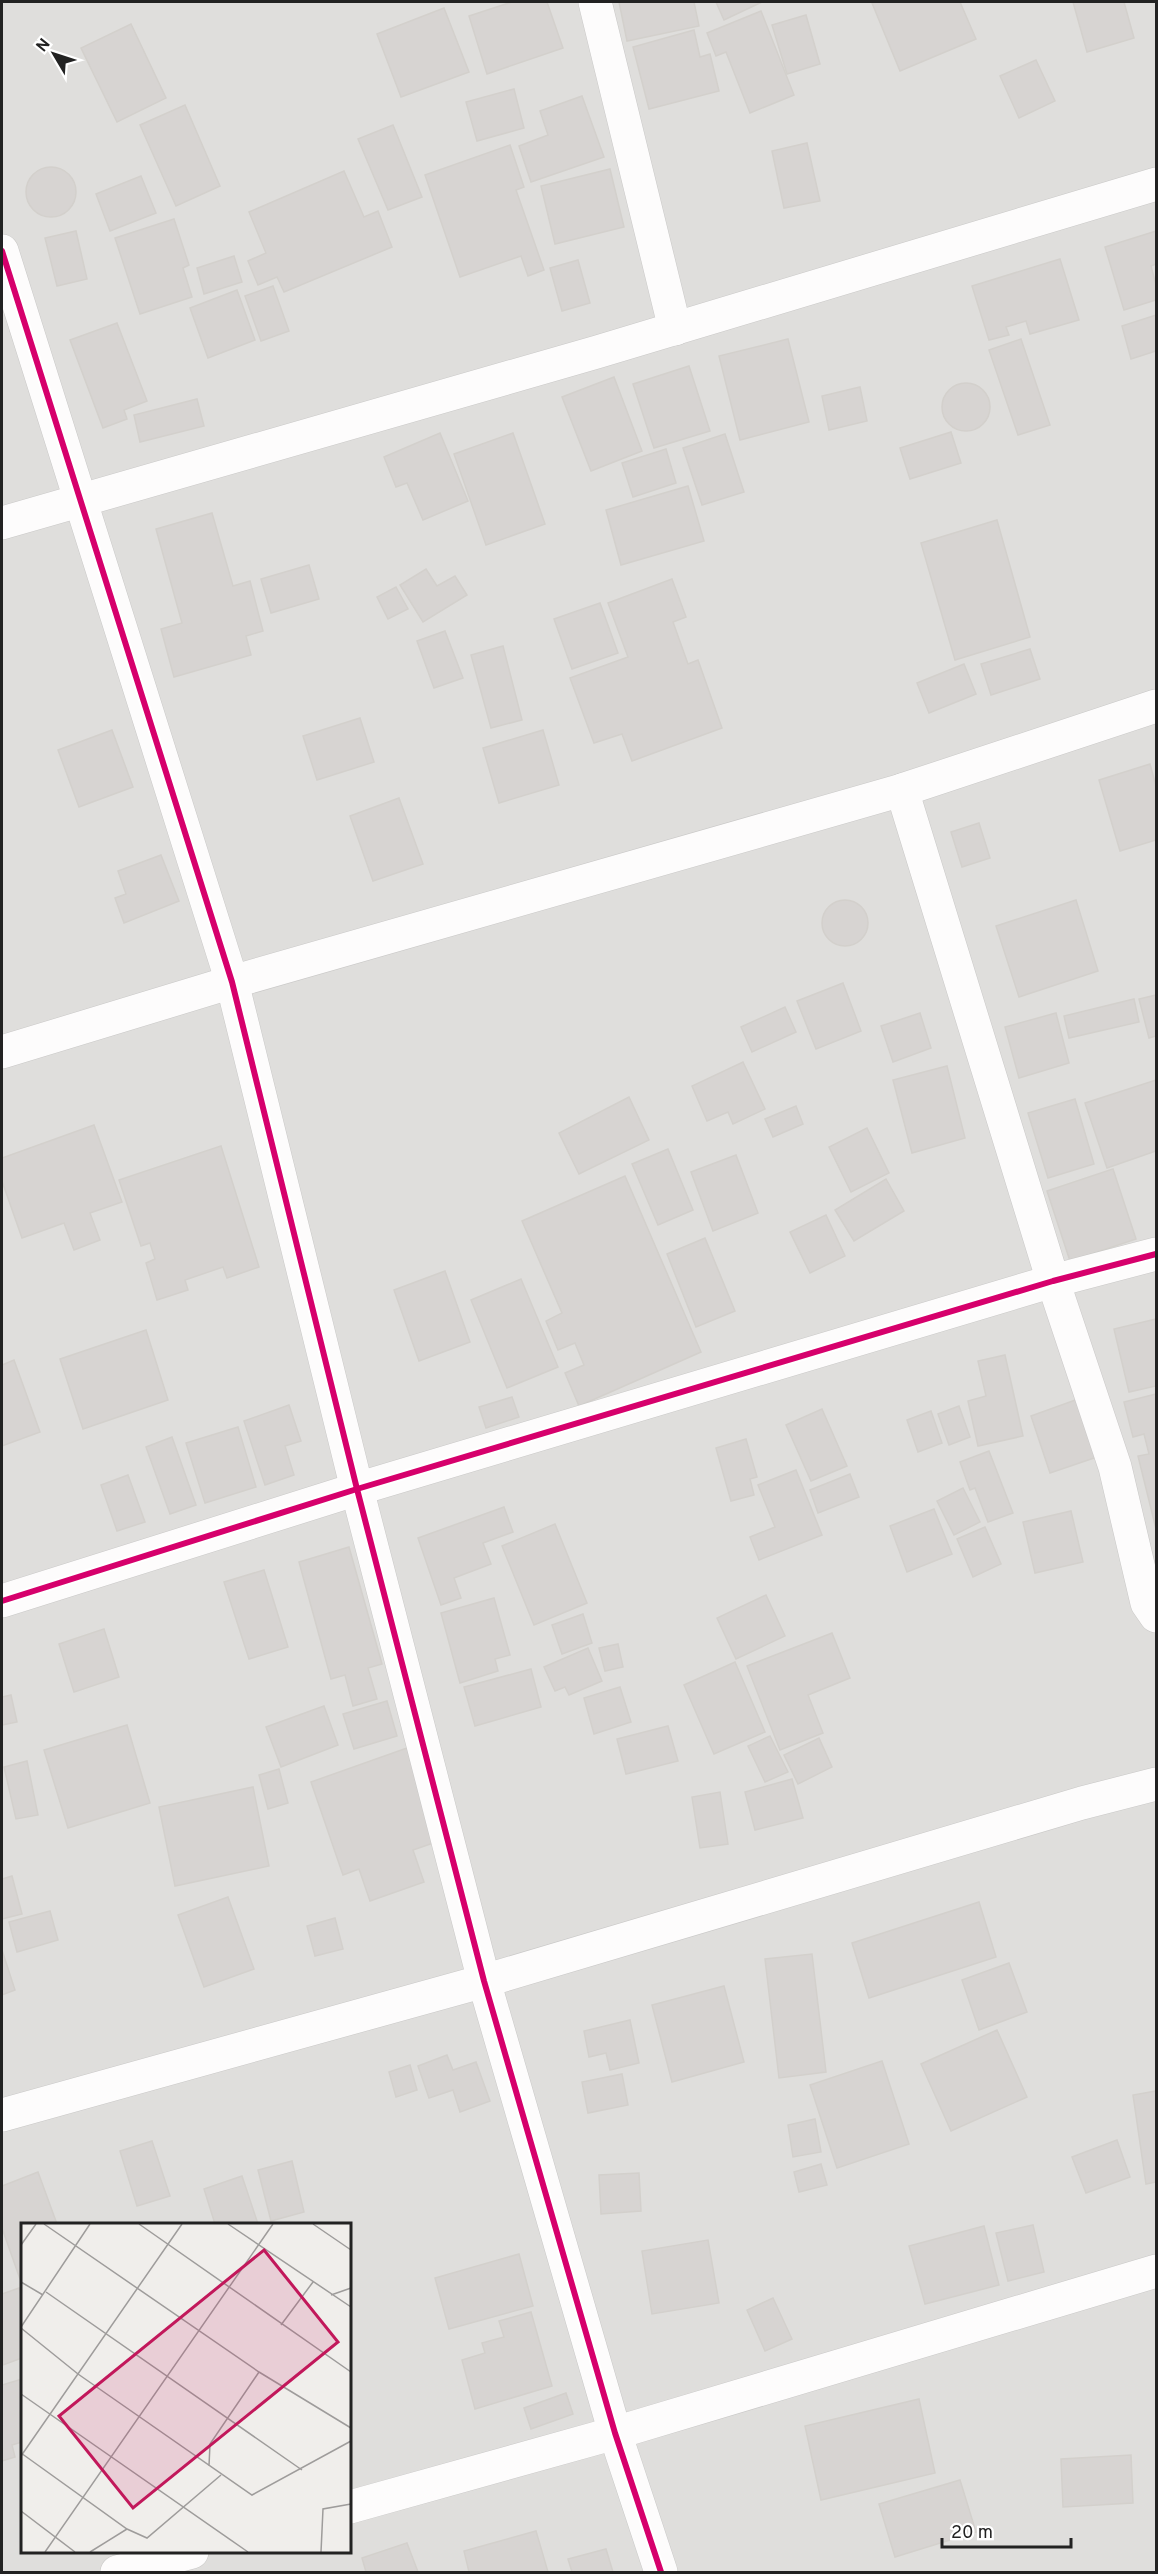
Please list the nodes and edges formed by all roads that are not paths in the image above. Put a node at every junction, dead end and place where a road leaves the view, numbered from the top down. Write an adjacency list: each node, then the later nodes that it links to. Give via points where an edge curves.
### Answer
1 (595, 2): 4 (street)
2 (1156, 184): 4 (street)
3 (2, 251): 5 (street)
4 (675, 329): 5 (street)
5 (79, 501): 6 (street); 9 (street)
6 (2, 523)
7 (1156, 706): 8 (street)
8 (902, 790): 9 (street); 12 (street)
9 (232, 982): 10 (street); 13 (street)
10 (2, 1052)
11 (1156, 1254): 12 (street)
12 (1053, 1281): 13 (street); 15 (street, via 1114,1467 1147,1603)
13 (357, 1489): 14 (street); 17 (street)
14 (2, 1600)
15 (1156, 1616)
16 (1156, 1784): 17 (street)
17 (483, 1981): 18 (street); 20 (street)
18 (2, 2115)
19 (1156, 2271): 20 (street)
20 (615, 2433): 21 (street); 24 (street)
21 (351, 2507)
22 (188, 2553): 23 (street)
23 (117, 2572)
24 (661, 2572)

